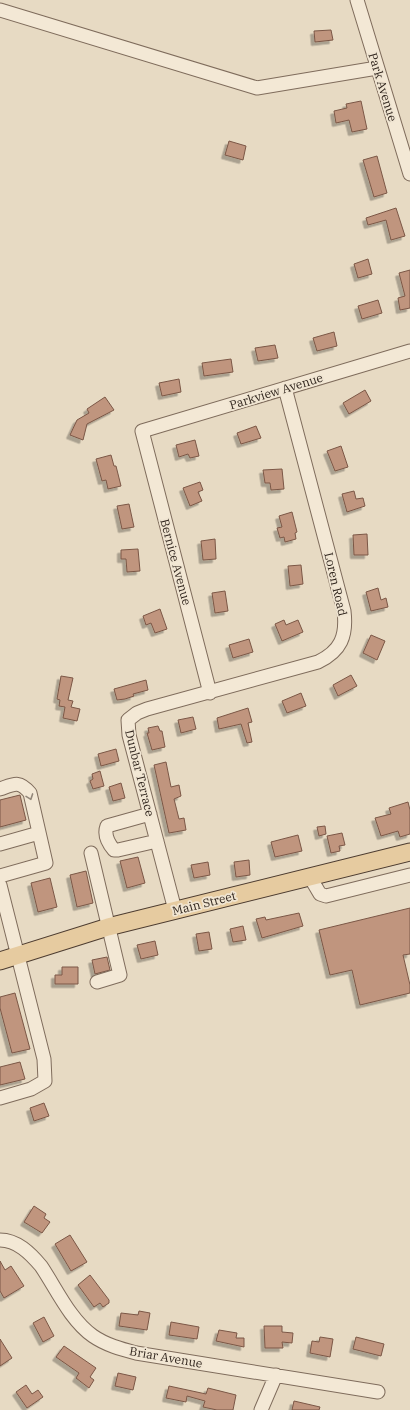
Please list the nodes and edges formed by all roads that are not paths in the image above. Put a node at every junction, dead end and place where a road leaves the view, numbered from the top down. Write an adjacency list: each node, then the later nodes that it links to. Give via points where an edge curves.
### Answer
1 (357, 0): 3 (street, Park Avenue)
2 (0, 10): 3 (street, via 257,88)
3 (377, 68): 4 (street, Park Avenue)
4 (410, 174)
5 (410, 351): 6 (street, Parkview Avenue)
6 (285, 388): 7 (street, Parkview Avenue); 8 (street, Loren Road, via 344,611 344,634 333,653 318,662)
7 (142, 431): 8 (street, Bernice Avenue)
8 (210, 693): 10 (street, Dunbar Terrace, via 141,711 128,720 129,735)
9 (0, 789): 11 (street, one-way to 11, via 16,784 24,786 30,793)
10 (150, 814): 12 (street, Dunbar Terrace); 12 (street, via 107,826 107,839 114,850)
11 (39, 833): 13 (street); 17 (street, via 46,863)
12 (157, 841): 20 (street, Dunbar Terrace)
13 (0, 844)
14 (410, 852): 18 (main road, Main Street)
15 (90, 853): 21 (street)
16 (410, 875): 18 (street, via 326,896 320,894)
17 (0, 876)
18 (310, 877): 20 (main road, Main Street)
19 (0, 885): 22 (street)
20 (175, 910): 21 (main road, Main Street)
21 (108, 928): 22 (main road, Main Street); 24 (street, via 120,975)
22 (18, 955): 23 (main road, Main Street); 25 (street, via 44,1059 45,1081 31,1089)
23 (0, 961)
24 (97, 982)
25 (0, 1098)
26 (0, 1240): 27 (street, Briar Avenue, via 12,1242 35,1258 80,1325 100,1340 136,1353)
27 (276, 1375): 28 (street, Briar Avenue); 29 (street)
28 (378, 1392)
29 (261, 1410)

